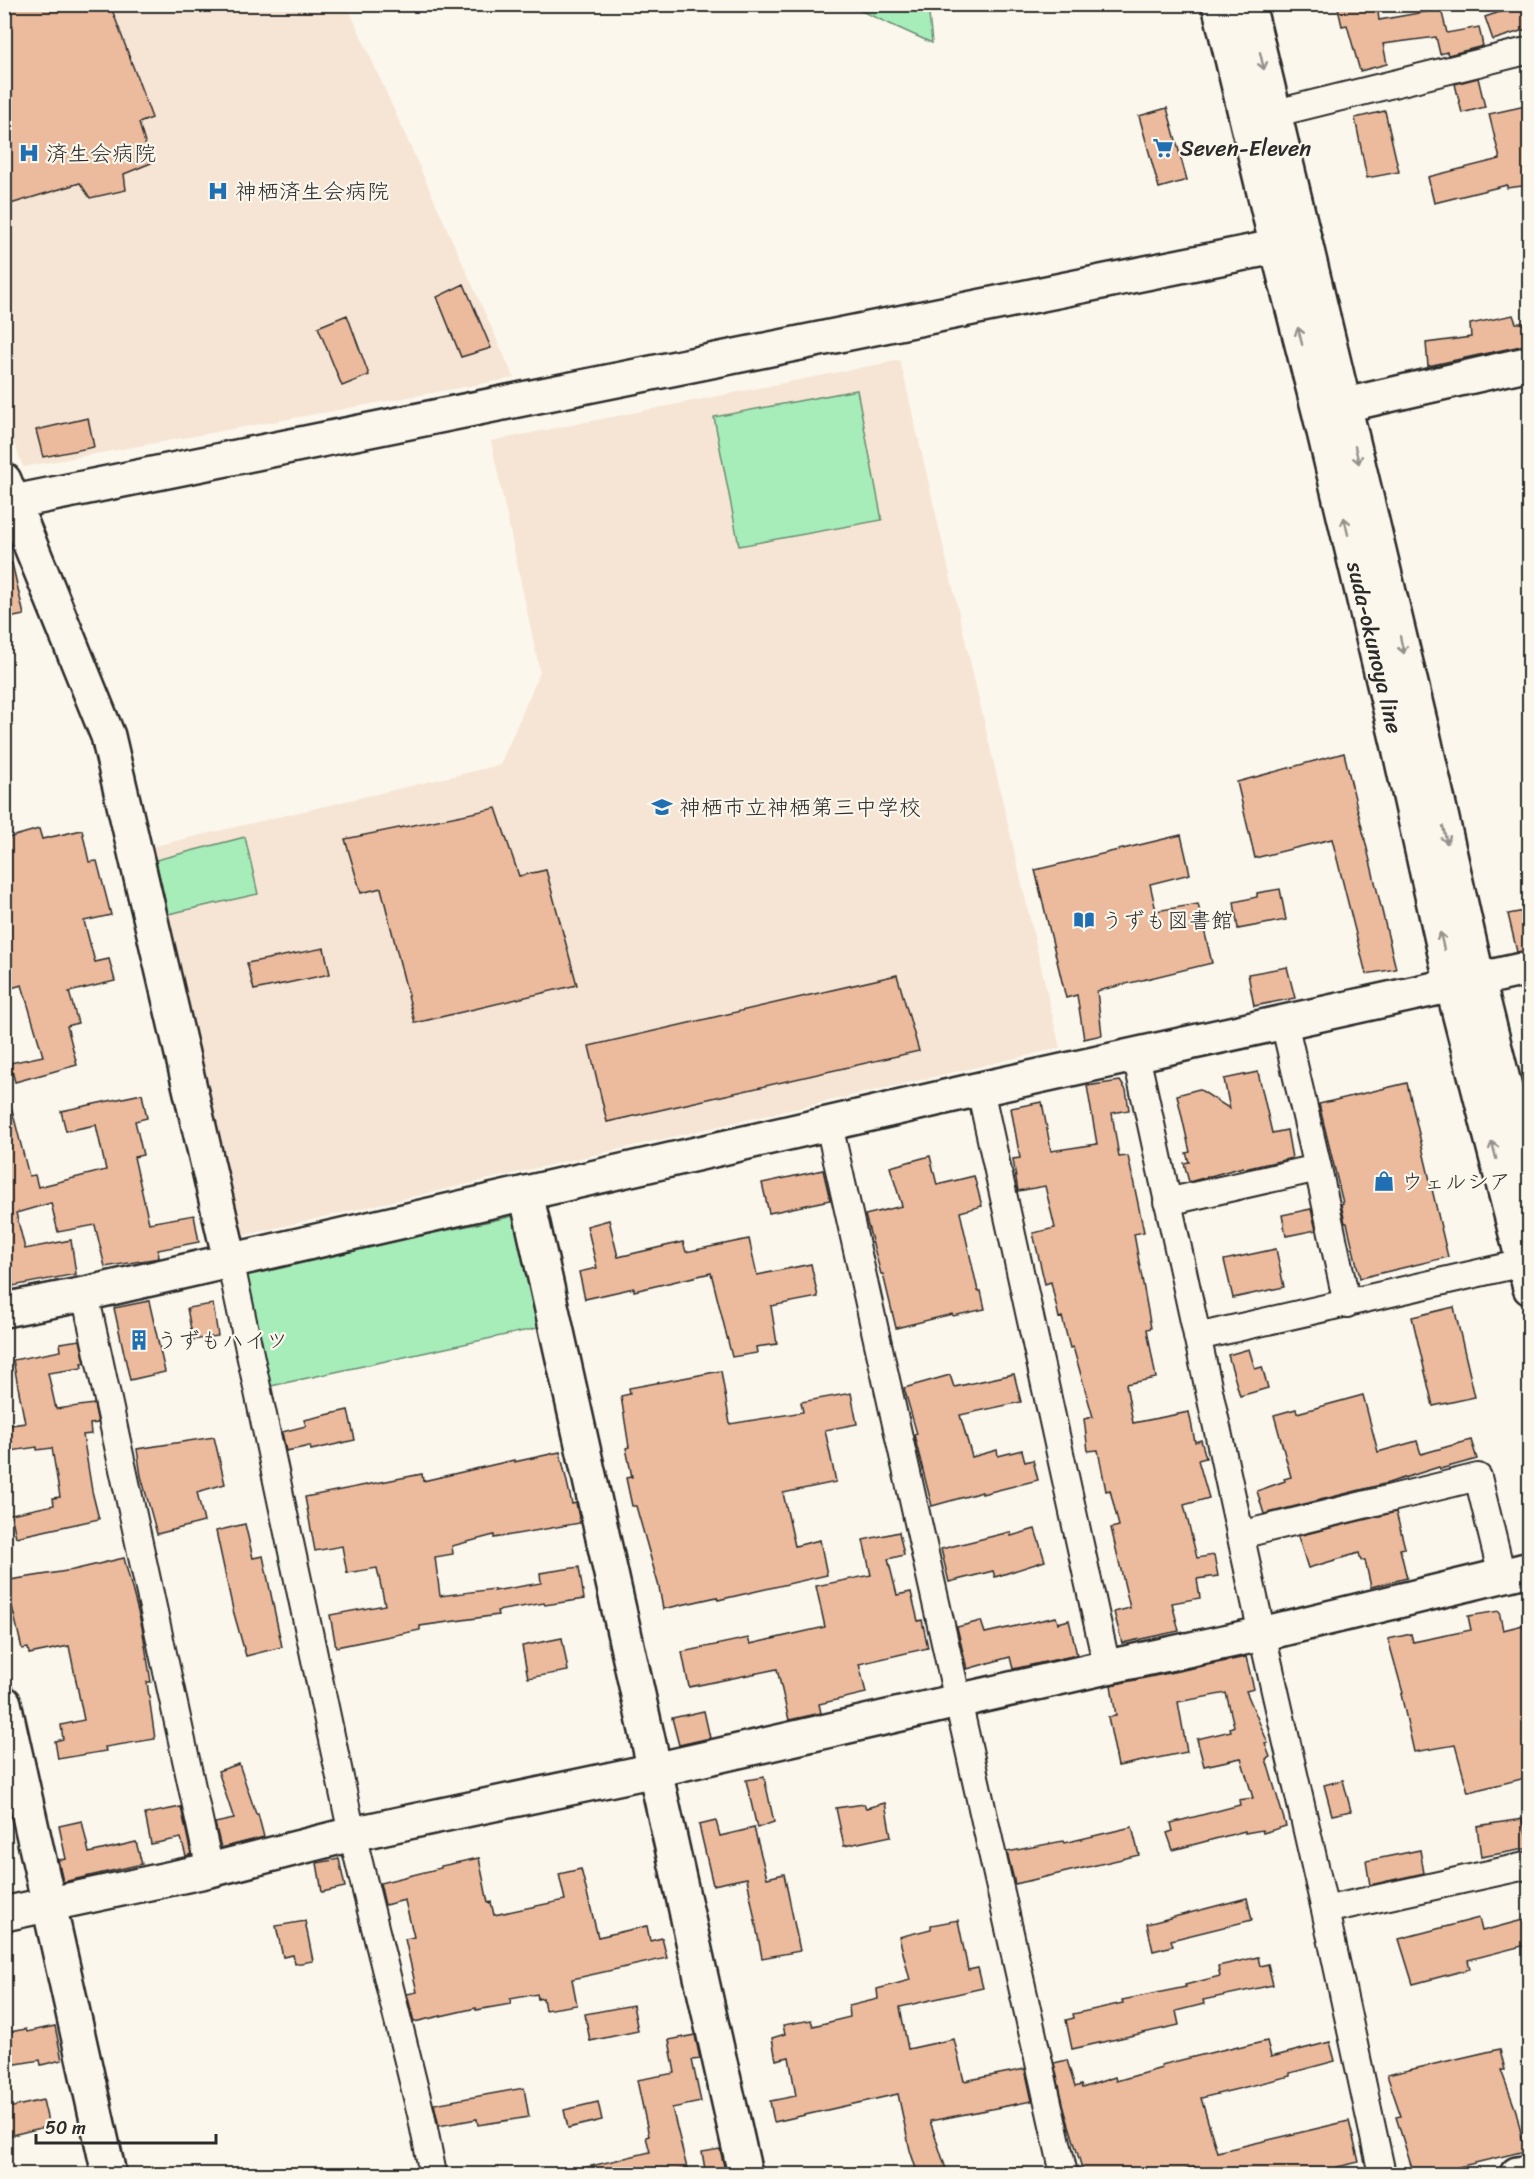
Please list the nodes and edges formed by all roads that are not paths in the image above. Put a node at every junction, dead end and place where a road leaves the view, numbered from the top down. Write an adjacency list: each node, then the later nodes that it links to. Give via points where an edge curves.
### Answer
1 (1220, 4): 4 (street, suda-okunoya line)
2 (1248, 4): 4 (street, suda-okunoya line, one-way to 4)
3 (1530, 50): 4 (street)
4 (1260, 116): 5 (street, suda-okunoya line)
5 (1291, 244): 7 (street, suda-okunoya line); 8 (street)
6 (1530, 363): 7 (street)
7 (1332, 408): 10 (street, suda-okunoya line, via 1400,755)
8 (7, 495): 19 (street, via 108,736)
9 (1530, 968): 10 (street)
10 (1465, 983): 11 (street); 16 (street, suda-okunoya line); 20 (street, suda-okunoya line, one-way to 10)
11 (1284, 1022): 12 (street); 15 (street)
12 (1136, 1055): 13 (street); 18 (street)
13 (980, 1089): 14 (street); 28 (street)
14 (829, 1125): 17 (street); 29 (street)
15 (1318, 1168): 18 (street); 22 (street)
16 (1530, 1188)
17 (526, 1193): 19 (street); 31 (street)
18 (1167, 1202): 24 (street)
19 (230, 1260): 21 (street); 32 (street)
20 (1526, 1276): 22 (street)
21 (85, 1294): 23 (street); 34 (street)
22 (1347, 1304): 24 (street)
23 (4, 1310)
24 (1197, 1337): 25 (street)
25 (1240, 1535): 26 (street, via 1478,1477); 27 (street)
26 (1516, 1573): 27 (street)
27 (1262, 1634): 28 (street); 36 (street)
28 (1107, 1667): 29 (street)
29 (960, 1702): 31 (street); 42 (street)
30 (4, 1703): 35 (street)
31 (654, 1770): 32 (street); 41 (street)
32 (352, 1834): 34 (street); 40 (street)
33 (1530, 1864): 36 (street)
34 (210, 1870): 35 (street)
35 (49, 1904): 37 (street); 39 (street)
36 (1325, 1910): 43 (street)
37 (4, 1914)
38 (1530, 2172): 44 (street)
39 (109, 2175)
40 (433, 2175)
41 (745, 2175)
42 (1064, 2175)
43 (1382, 2175)
44 (1518, 2175)

